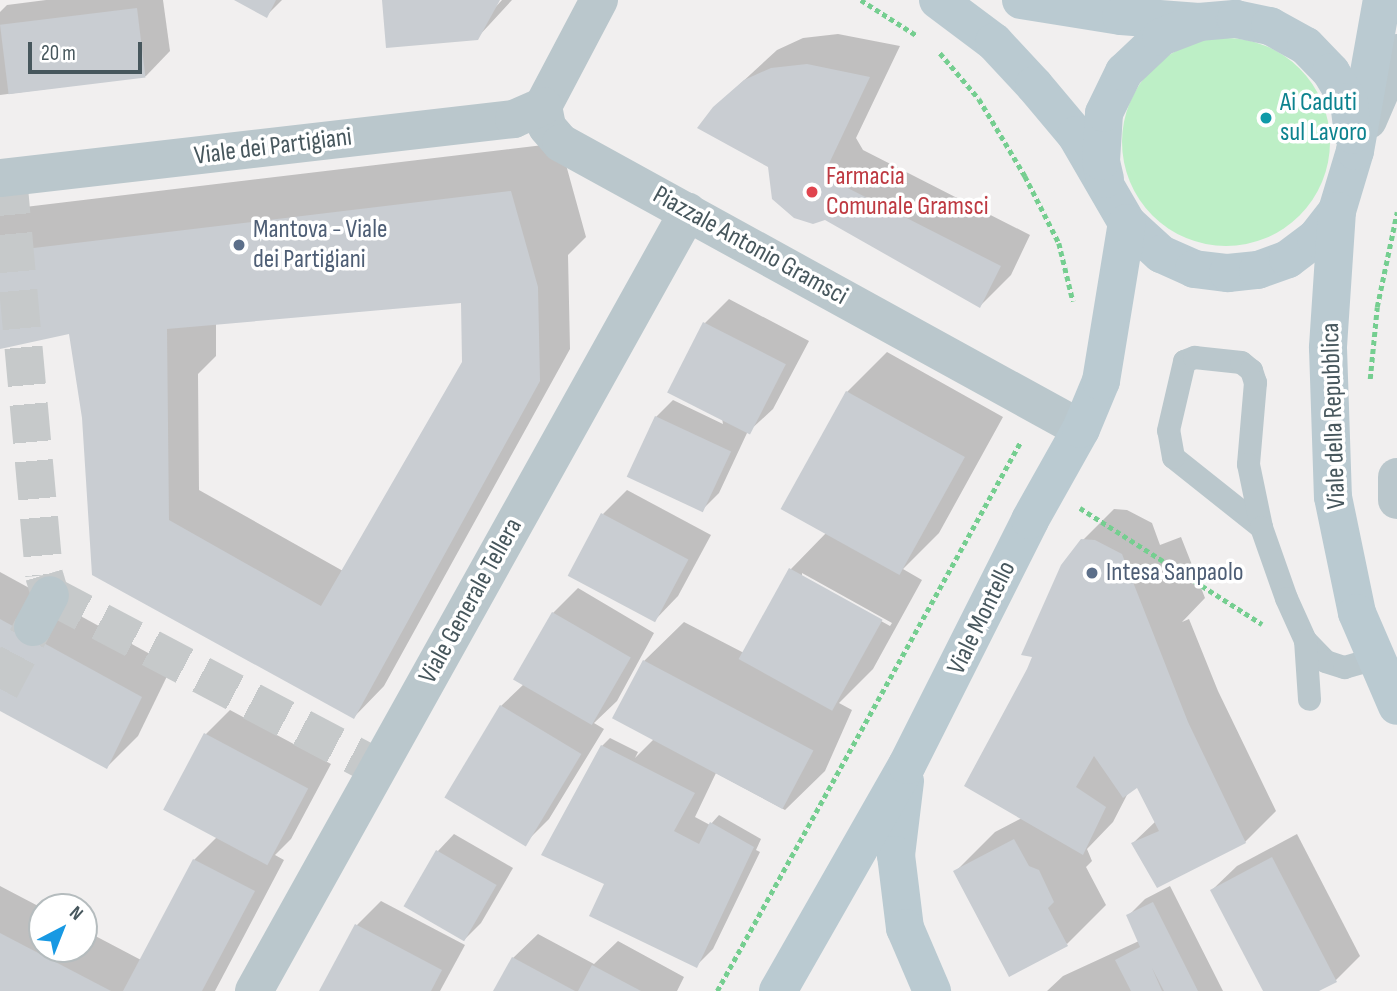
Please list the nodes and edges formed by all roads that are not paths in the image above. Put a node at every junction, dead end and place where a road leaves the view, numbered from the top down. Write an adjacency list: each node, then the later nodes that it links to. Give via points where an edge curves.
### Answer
1 (599, 0): 7 (street)
2 (938, 0): 10 (main road, via 994,42 1034,85 1076,135)
3 (1021, 0): 5 (main road, via 1121,16)
4 (1382, 0): 8 (main road)
5 (1223, 14): 8 (main road, via 1270,26 1306,46 1331,72 1349,102); 10 (main road, via 1161,37 1124,72 1104,113 1101,161)
6 (1397, 53): 8 (street)
7 (543, 106): 9 (street, Viale dei Partigiani, via 514,119); 12 (street, Piazzale Antonio Gramsci, via 547,127 561,143)
8 (1355, 151): 11 (main road)
9 (0, 178)
10 (1106, 186): 13 (main road)
11 (1337, 211): 13 (main road, via 1316,238 1287,259 1258,270 1228,274 1194,269 1161,254); 19 (main road, Viale della Repubblica, via 1328,348 1333,496 1357,613)
12 (688, 212): 14 (street, Piazzale Antonio Gramsci); 23 (street, Viale Generale Tellera)
13 (1127, 223): 14 (main road, Viale Montello, via 1101,381)
14 (1081, 429): 22 (main road, Viale Montello)
15 (1397, 477): 16 (street)
16 (1397, 500)
17 (1261, 527): 17 (lane, via 1248,464 1255,382 1251,370 1241,362 1194,357 1184,361 1168,430 1173,457); 18 (lane)
18 (1306, 640): 19 (lane, via 1334,666); 20 (lane)
19 (1386, 666): 21 (main road, Viale della Repubblica)
20 (1309, 699)
21 (1397, 706)
22 (907, 765): 24 (main road, Viale Montello); 25 (main road, via 897,855 905,928)
23 (254, 991)
24 (778, 991)
25 (932, 991)

